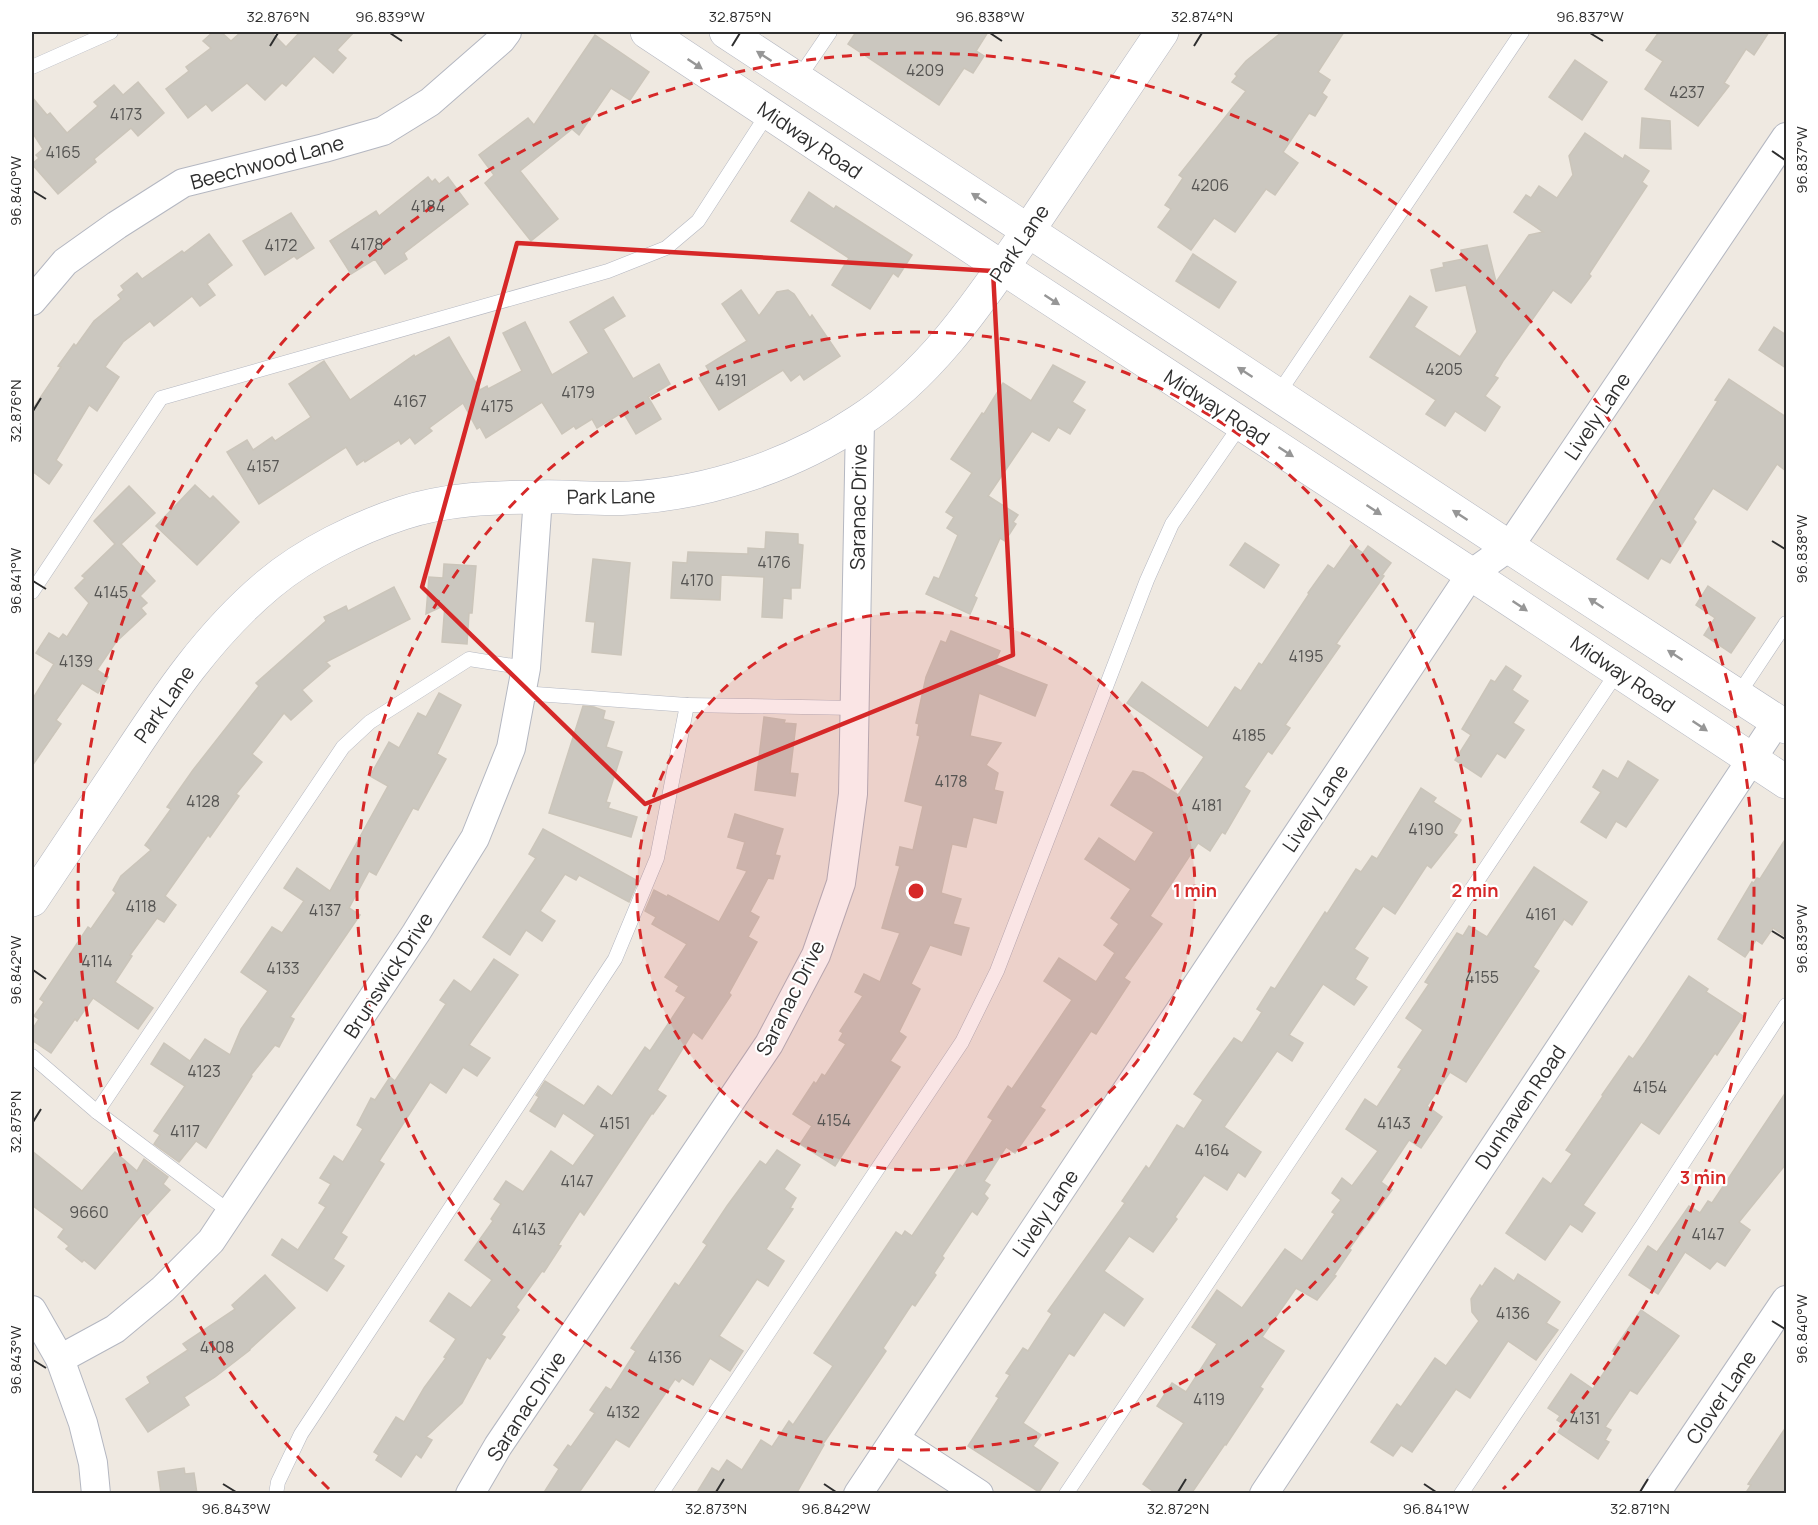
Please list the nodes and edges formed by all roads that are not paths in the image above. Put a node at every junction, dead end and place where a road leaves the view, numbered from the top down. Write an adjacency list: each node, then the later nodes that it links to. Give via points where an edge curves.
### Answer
1 (111, 32): 8 (lane)
2 (507, 32): 14 (street, Beechwood Lane, via 430,102 383,131 183,183 65,262)
3 (647, 32): 10 (main road, Midway Road, one-way to 10)
4 (726, 32): 9 (main road, one-way to 4)
5 (830, 32): 9 (lane)
6 (1162, 32): 12 (main road, Park Lane)
7 (1522, 32): 15 (lane)
8 (32, 67)
9 (798, 79): 12 (main road, one-way to 9)
10 (769, 112): 13 (main road, Midway Road); 21 (lane, via 698,221 666,248 608,271 161,398)
11 (1786, 137): 19 (street, Lively Lane)
12 (1028, 230): 13 (main road, Park Lane); 15 (main road, one-way to 12)
13 (1003, 268): 16 (main road, Park Lane, via 941,350 903,388); 17 (main road, Midway Road, one-way to 17)
14 (32, 301)
15 (1278, 394): 19 (main road, one-way to 15)
16 (860, 421): 18 (main road, Park Lane, via 804,453 675,494 627,498); 27 (street, Saranac Drive)
17 (1242, 423): 20 (main road, Midway Road, one-way to 20); 43 (lane, via 1173,524 1151,571 997,971 962,1042)
18 (538, 496): 24 (street, Brunswick Drive); 31 (main road, Park Lane, via 463,501 404,513 329,543 270,583 215,635 175,685)
19 (1509, 547): 20 (street, Lively Lane); 25 (main road, one-way to 19)
20 (1471, 574): 23 (main road, Midway Road, one-way to 23); 39 (street, Lively Lane)
21 (32, 592)
22 (1786, 623): 25 (lane)
23 (1618, 671): 29 (main road, Midway Road, one-way to 29); 46 (lane)
24 (524, 680): 26 (lane); 34 (lane, via 469,659 370,722 343,747); 35 (street, Brunswick Drive, via 511,748 475,838 417,933)
25 (1738, 695): 28 (main road)
26 (687, 705): 27 (lane); 41 (lane, via 657,858 615,959 300,1434)
27 (855, 708): 42 (street, Saranac Drive, via 853,794 841,883 816,955 769,1044 498,1446)
28 (1782, 724): 29 (street, Dunhaven Road)
29 (1751, 760): 30 (main road, Midway Road); 47 (street, Dunhaven Road)
30 (1786, 783)
31 (32, 900)
32 (1786, 1005): 48 (lane)
33 (32, 1056): 34 (lane)
34 (98, 1112): 35 (lane)
35 (230, 1212): 38 (street, Brunswick Drive, via 211,1241 163,1289 115,1329)
36 (1786, 1300): 49 (street, Clover Lane)
37 (32, 1310): 38 (street)
38 (60, 1359): 40 (street, via 83,1423)
39 (895, 1439): 44 (street, Lively Lane); 45 (street)
40 (96, 1494)
41 (276, 1494)
42 (470, 1494)
43 (661, 1494)
44 (858, 1494)
45 (979, 1494)
46 (1066, 1494)
47 (1264, 1494)
48 (1461, 1494)
49 (1655, 1494)

